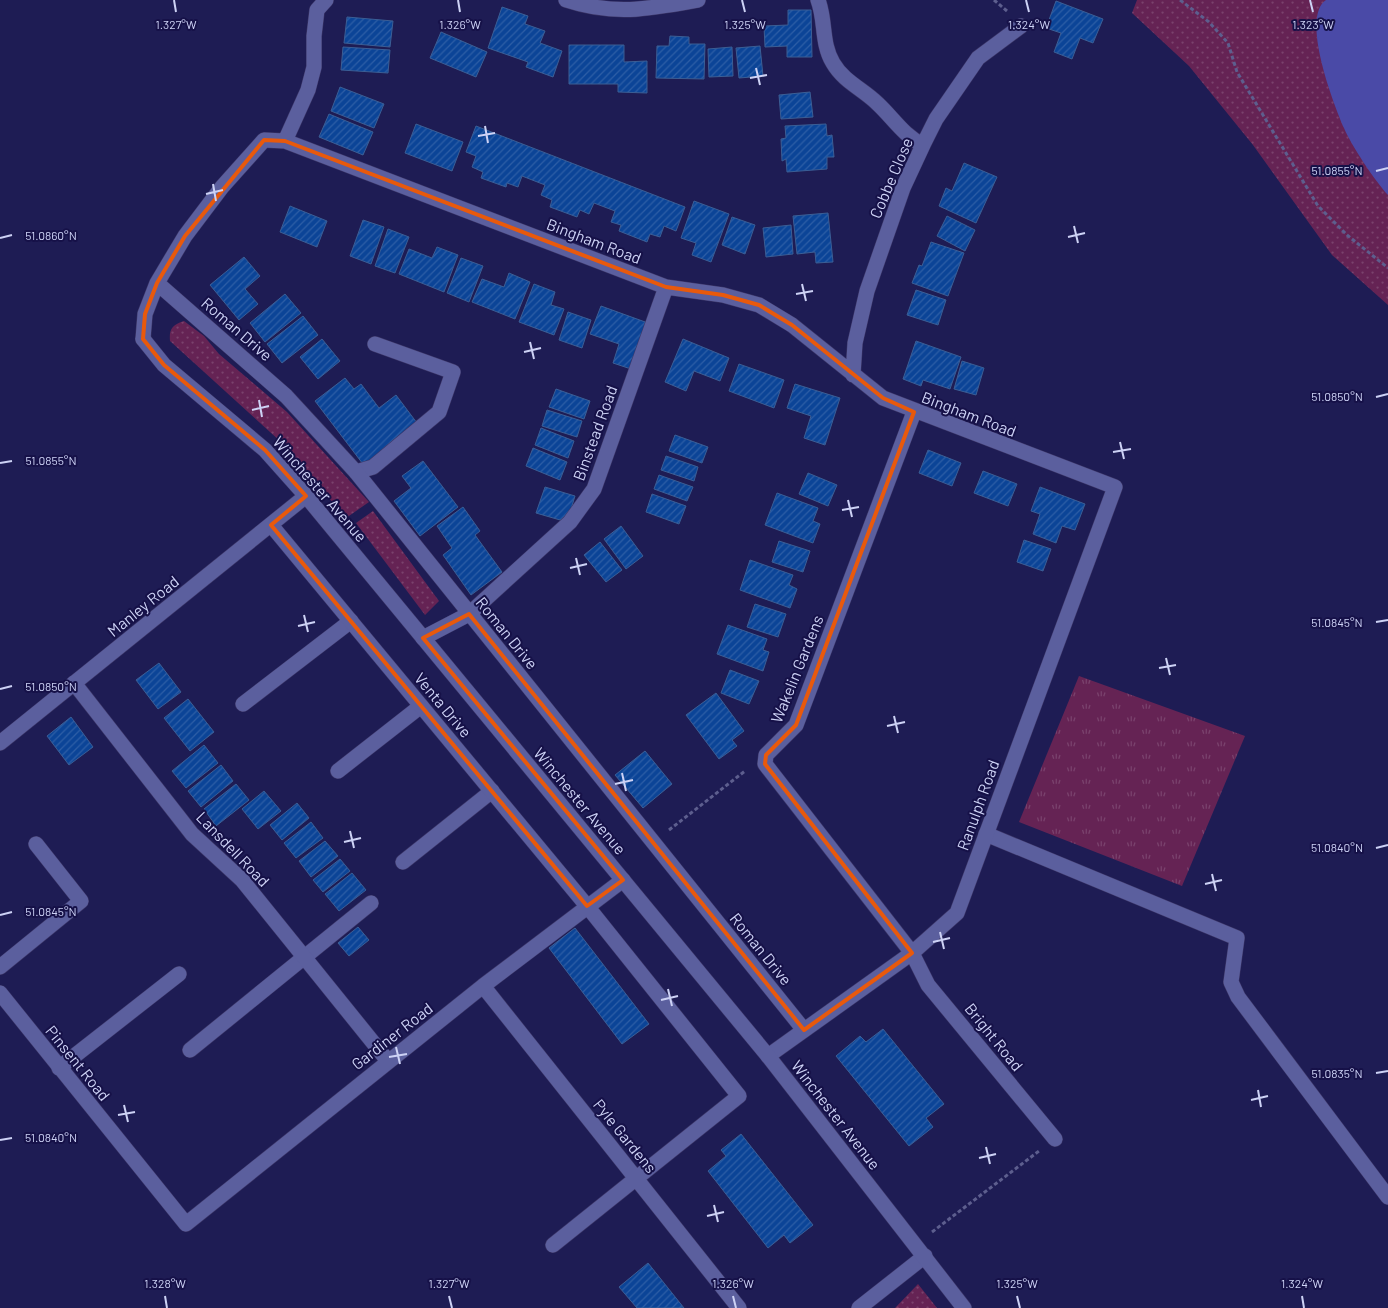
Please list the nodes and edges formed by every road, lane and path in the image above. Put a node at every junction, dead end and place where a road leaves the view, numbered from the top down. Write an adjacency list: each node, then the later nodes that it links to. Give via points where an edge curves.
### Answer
1 (326, 0): 7 (street, via 317,10 314,67 308,90)
2 (566, 0): 3 (street, via 589,8 620,11)
3 (698, 0)
4 (818, 0): 8 (street, via 823,13 824,42 833,63 847,81 877,102 912,140)
5 (1180, 0): 9 (path, via 1209,22 1228,43 1237,72 1318,206)
6 (1021, 26): 8 (street, Cobbe Close, via 978,58 936,119)
7 (285, 141): 10 (street, Bingham Road, via 264,140 190,229); 11 (street, Bingham Road)
8 (923, 145): 14 (street, Cobbe Close, via 903,188 867,291 855,343)
9 (1388, 268)
10 (157, 283): 12 (street, Bingham Road, via 145,314); 16 (street, Roman Drive, via 286,396)
11 (666, 287): 14 (street, Bingham Road, via 723,295 759,305 792,325); 20 (street, Binstead Road, via 594,489 570,522)
12 (143, 339): 18 (street, Winchester Avenue, via 164,365 265,450)
13 (375, 344): 16 (street, via 454,372 439,412 373,467)
14 (853, 375): 15 (street, Bingham Road, via 883,398)
15 (914, 412): 17 (street, Bingham Road); 37 (street, Wakelin Gardens, via 796,725 766,755 765,764)
16 (356, 472): 20 (street, Roman Drive)
17 (1115, 487): 30 (street, Ranulph Road)
18 (306, 496): 19 (street, Manley Road); 22 (street, Winchester Avenue)
19 (271, 525): 21 (street, Venta Drive); 23 (street, Manley Road)
20 (469, 614): 22 (street, Binstead Road); 31 (street, Roman Drive)
21 (351, 621): 24 (street); 25 (street, Venta Drive)
22 (423, 638): 34 (street, Winchester Avenue)
23 (74, 683): 26 (street, Manley Road); 38 (street, Lansdell Road, via 192,834 242,880)
24 (243, 704)
25 (421, 706): 28 (street); 29 (street, Venta Drive)
26 (0, 742)
27 (749, 768): 31 (path)
28 (338, 771)
29 (492, 791): 33 (street); 36 (street, Venta Drive)
30 (986, 834): 37 (street, Ranulph Road, via 957,914); 50 (street, via 1237,938 1231,982 1238,997)
31 (653, 842): 43 (street, Roman Drive)
32 (36, 844): 39 (street, via 81,901)
33 (403, 862)
34 (623, 880): 36 (street, Gardiner Road); 45 (street, Winchester Avenue)
35 (371, 902): 38 (street)
36 (587, 906): 41 (street, Gardiner Road); 49 (street, Venta Drive, via 739,1096)
37 (912, 953): 43 (street, Ranulph Road); 48 (street, Bright Road, via 928,985)
38 (304, 958): 44 (street); 46 (street, Lansdell Road)
39 (0, 967)
40 (179, 974): 47 (street)
41 (483, 986): 46 (street, Gardiner Road); 49 (street, Pyle Gardens)
42 (0, 993): 47 (street, Pinsent Road)
43 (804, 1030): 45 (street, Ranulph Road)
44 (190, 1050)
45 (768, 1056): 53 (street, Winchester Avenue)
46 (388, 1062): 51 (street, Gardiner Road)
47 (58, 1068): 51 (street, Pinsent Road)
48 (1055, 1139): 53 (path)
49 (638, 1178): 52 (street); 54 (street, Pyle Gardens)
50 (1388, 1197)
51 (186, 1224)
52 (553, 1245)
53 (920, 1251): 55 (street); 56 (street, Winchester Avenue)
54 (739, 1308)
55 (859, 1308)
56 (964, 1308)

